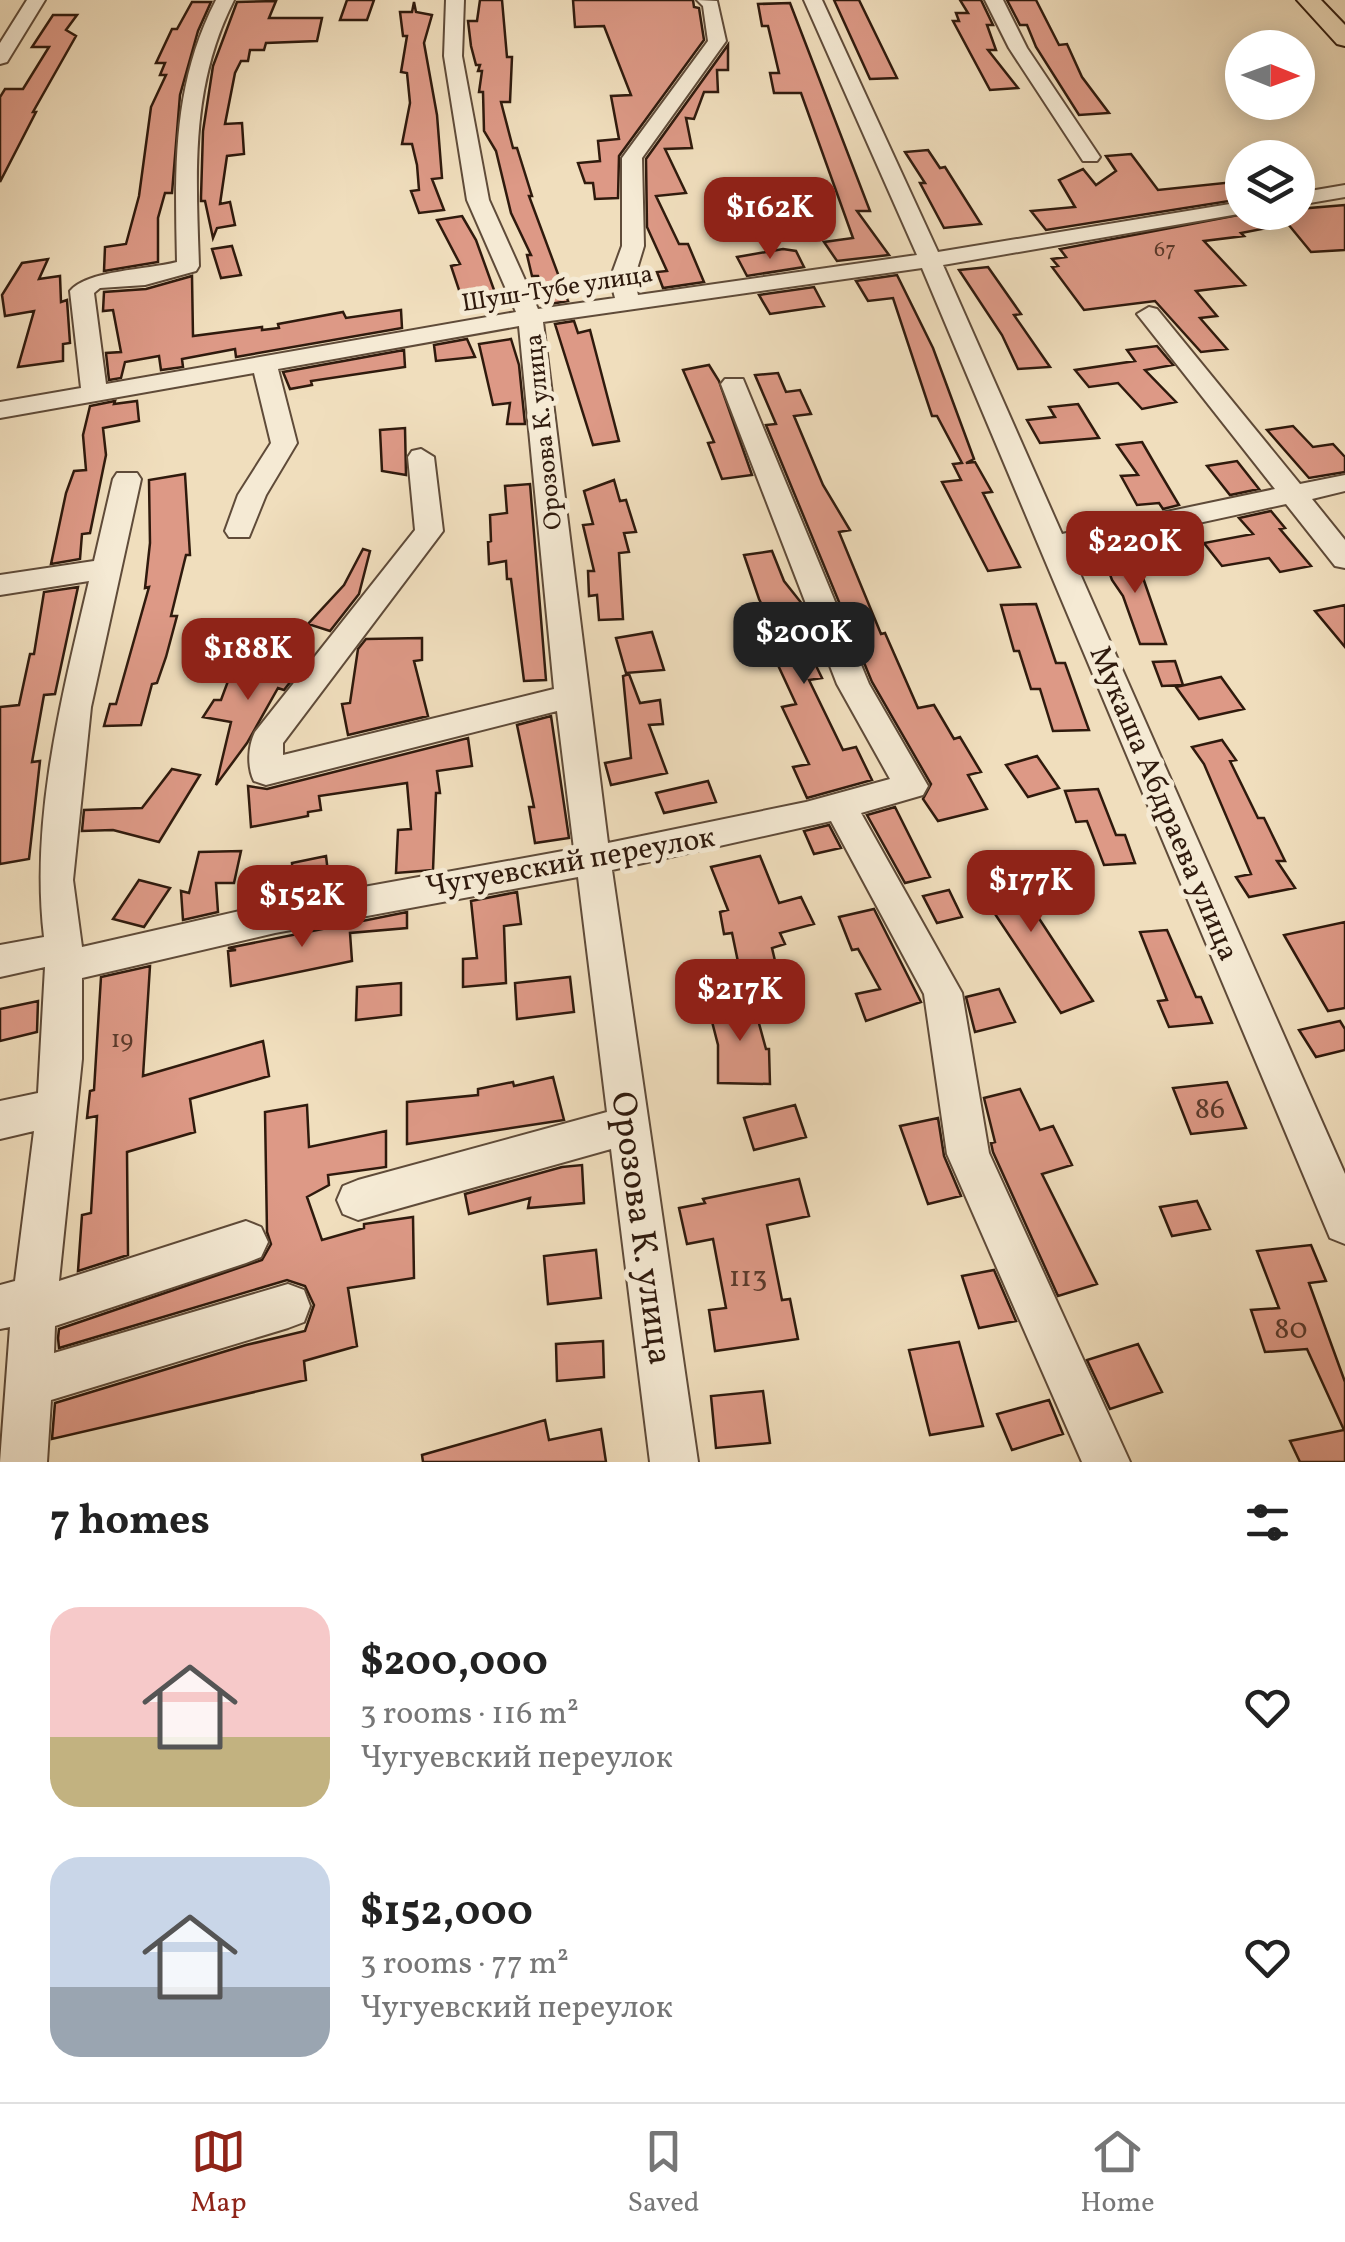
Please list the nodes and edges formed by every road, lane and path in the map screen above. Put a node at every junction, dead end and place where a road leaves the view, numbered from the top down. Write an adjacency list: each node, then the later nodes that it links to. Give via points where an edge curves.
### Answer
1 (36, 0): 11 (street)
2 (225, 0): 22 (street, via 208,35 185,140 188,266 94,282 82,291)
3 (456, 0): 19 (street, Орозова К. улица, via 453,56 478,200)
4 (706, 0): 17 (street, via 717,41 632,158 633,246 622,279)
5 (813, 0): 16 (street, Мукаша Абдраева улица)
6 (994, 0): 12 (street)
7 (1308, 0): 10 (main road)
8 (1330, 0): 9 (main road)
9 (1345, 16)
10 (1345, 39)
11 (0, 58)
12 (1090, 157)
13 (1345, 191): 14 (street)
14 (1315, 196)
15 (1225, 211): 16 (street, Шуш-Тубе улица)
16 (930, 260): 17 (street, Шуш-Тубе улица); 29 (street, Мукаша Абдраева улица)
17 (628, 303): 19 (street, Шуш-Тубе улица)
18 (1149, 314): 27 (street)
19 (530, 317): 20 (street, Шуш-Тубе улица); 33 (street, Орозова К. улица)
20 (264, 364): 22 (street, Шуш-Тубе улица); 28 (street, via 284,443 252,494)
21 (734, 384): 34 (street, Чугуевский переулок, via 853,684 911,786)
22 (94, 393): 23 (street, Шуш-Тубе улица)
23 (0, 410)
24 (421, 456): 33 (street, via 429,531 267,741 266,772)
25 (127, 480): 31 (street)
26 (1345, 482): 27 (street)
27 (1290, 494): 29 (street); 30 (street)
28 (239, 531)
29 (1054, 545): 42 (street, Мукаша Абдраева улица)
30 (1345, 560)
31 (107, 569): 32 (street); 36 (street, via 75,708 55,880)
32 (0, 585)
33 (571, 696): 35 (street, Орозова К. улица)
34 (842, 807): 35 (street, Чугуевский переулок); 49 (street, via 943,993 968,1154)
35 (594, 862): 36 (street, Чугуевский переулок); 40 (street, Орозова К. улица)
36 (64, 958): 37 (street, Чугуевский переулок); 38 (street)
37 (0, 961)
38 (56, 1108): 39 (street); 44 (street)
39 (0, 1120)
40 (628, 1124): 41 (street); 48 (street, Орозова К. улица)
41 (358, 1200)
42 (1345, 1222)
43 (246, 1242): 44 (street)
44 (23, 1305): 46 (street)
45 (288, 1306): 46 (street)
46 (30, 1383): 47 (street)
47 (23, 1462)
48 (674, 1462)
49 (1106, 1462)

